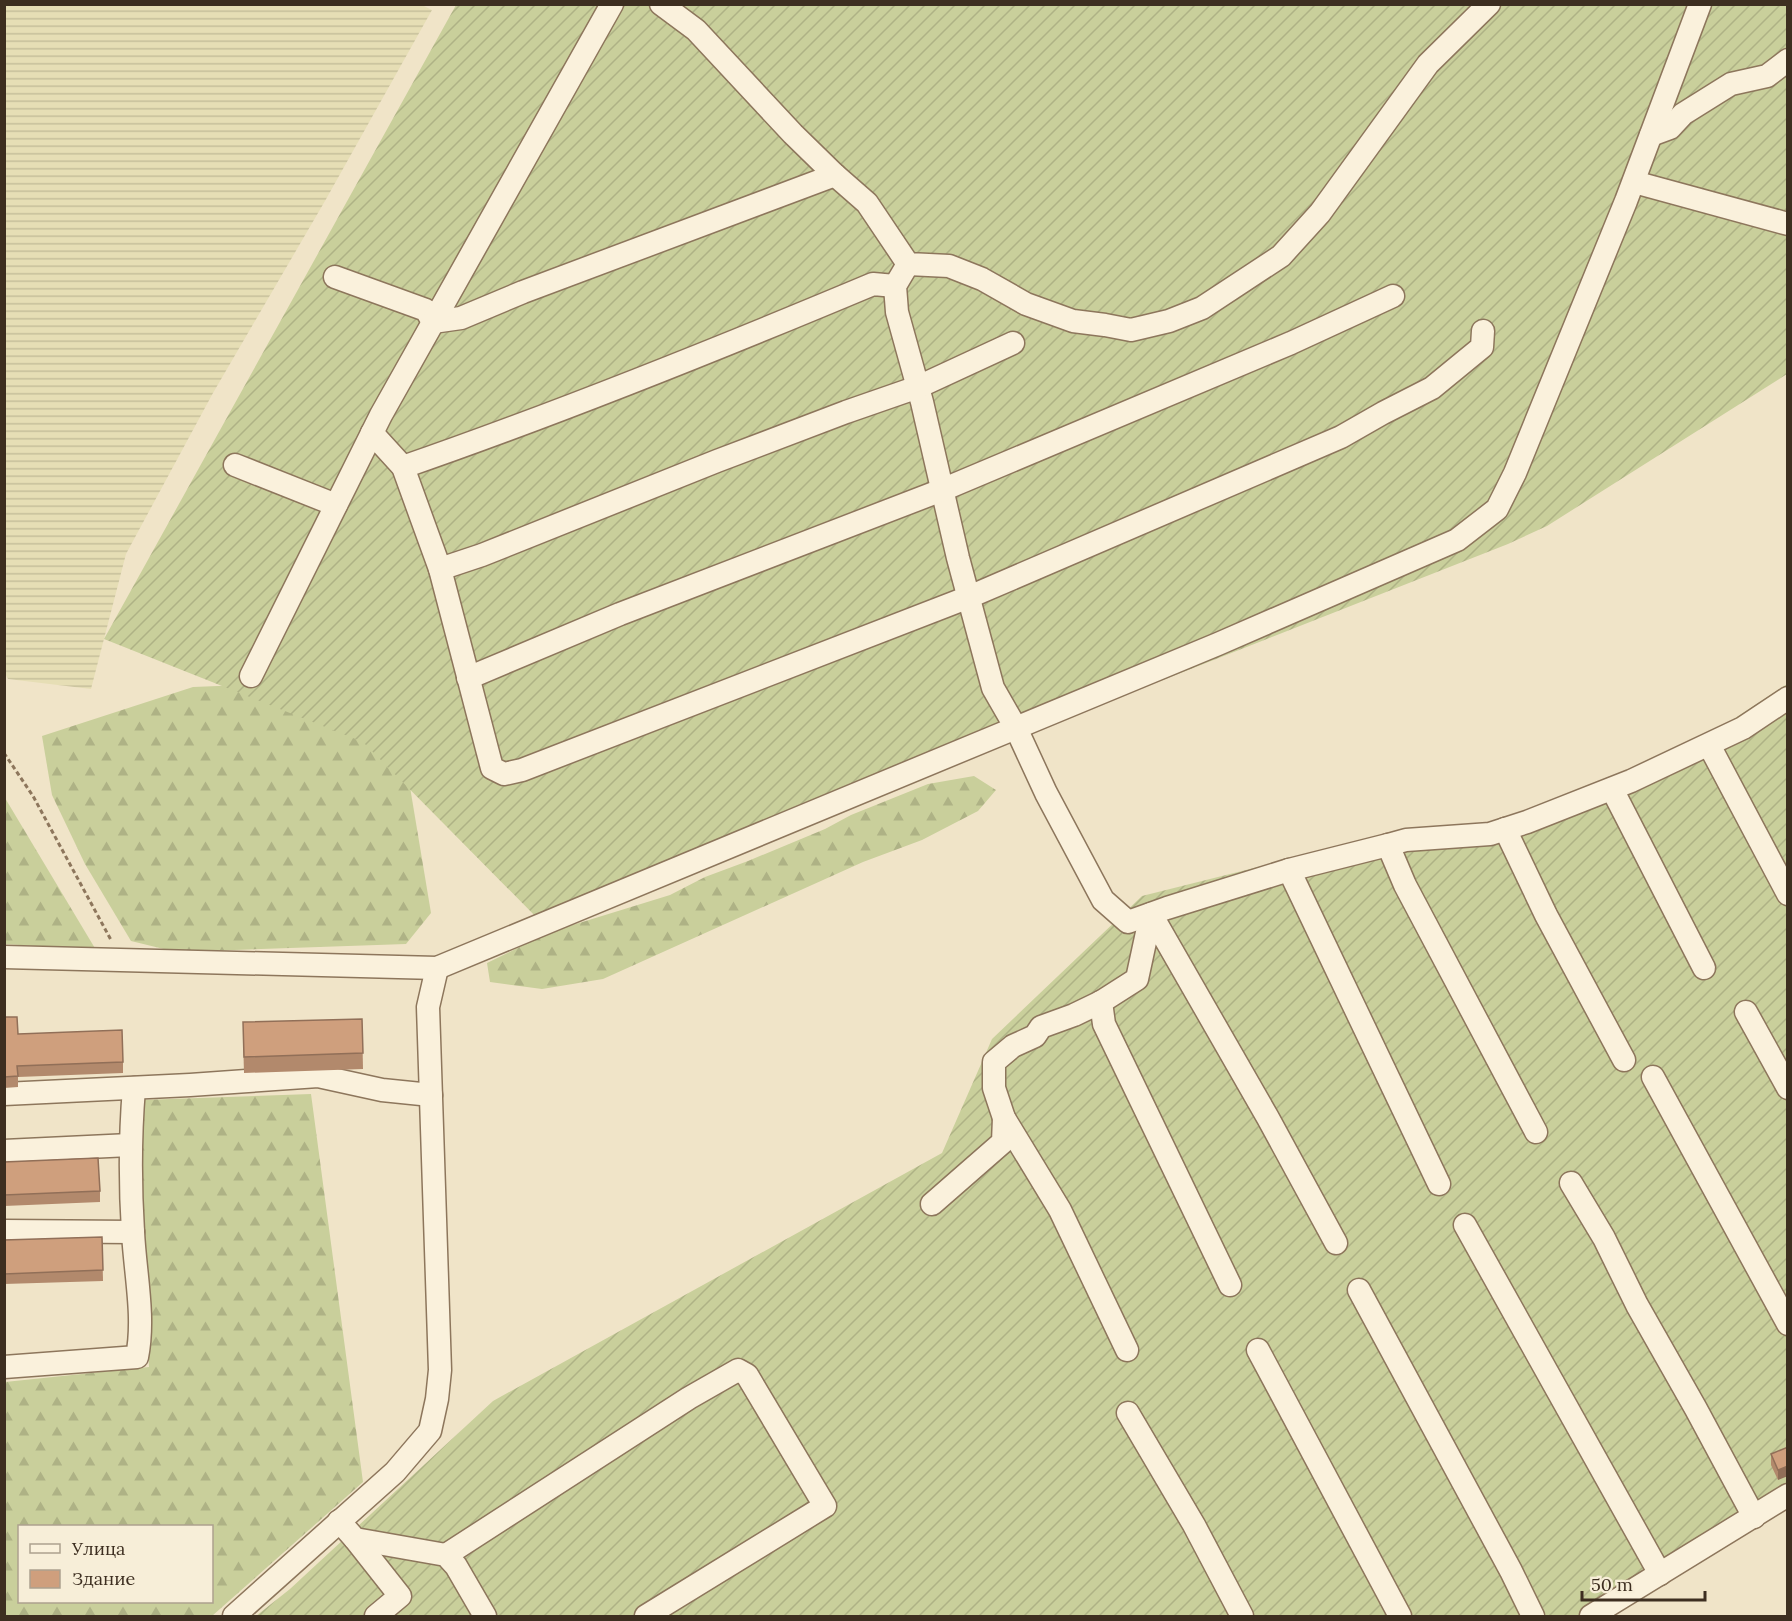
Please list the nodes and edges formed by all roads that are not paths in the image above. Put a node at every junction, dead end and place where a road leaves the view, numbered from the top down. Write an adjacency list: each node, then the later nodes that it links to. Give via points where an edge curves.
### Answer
1 (612, 4): 14 (street)
2 (661, 4): 7 (street, via 696,30)
3 (1489, 4): 10 (street, via 1428,64 1320,213 1281,256 1202,308 1131,330 1073,321 1026,304 949,266)
4 (1700, 4): 6 (street)
5 (1788, 60): 6 (street, via 1767,76 1731,84 1683,114 1670,128)
6 (1651, 135): 8 (street)
7 (835, 175): 10 (street, via 867,203); 14 (street, via 461,318)
8 (1634, 182): 9 (street); 28 (street, via 1497,509 1457,540)
9 (1788, 224)
10 (908, 264): 12 (street)
11 (335, 278): 14 (street, via 426,310)
12 (895, 286): 17 (street, via 897,312); 20 (street, via 873,284 702,355)
13 (1393, 296): 21 (street)
14 (433, 322): 18 (street)
15 (1483, 331): 24 (street, via 1482,347 1432,388 1341,437)
16 (1013, 343): 17 (street)
17 (918, 387): 21 (street); 23 (street)
18 (372, 433): 20 (street); 22 (street)
19 (235, 465): 22 (street)
20 (404, 467): 23 (street)
21 (942, 490): 24 (street); 26 (street, via 620,614)
22 (336, 505): 25 (street)
23 (440, 569): 26 (street)
24 (969, 597): 26 (street, via 504,774 492,768); 28 (street, via 993,688)
25 (251, 676)
26 (468, 678)
27 (1788, 698): 29 (street)
28 (1016, 728): 35 (street, via 1103,900 1128,922); 37 (street)
29 (1709, 745): 30 (street); 34 (street)
30 (1612, 789): 31 (street); 38 (street)
31 (1505, 829): 32 (street); 41 (street)
32 (1388, 845): 33 (street); 48 (street, via 1405,885)
33 (1289, 870): 35 (street); 52 (street)
34 (1788, 894)
35 (1151, 914): 39 (street, via 1137,979); 57 (street)
36 (4, 957): 37 (street)
37 (437, 968): 46 (street, via 428,1007)
38 (1704, 968)
39 (1101, 1002): 47 (street, via 1041,1027 1035,1036 1013,1046 994,1062 994,1088); 58 (street, via 1104,1024)
40 (1746, 1012): 44 (street)
41 (1624, 1060)
42 (1653, 1077): 60 (street)
43 (134, 1088): 45 (street); 46 (street, via 318,1076 382,1090); 49 (street)
44 (1788, 1088)
45 (4, 1094)
46 (431, 1095): 67 (street, via 440,1370 437,1400 430,1431 395,1472)
47 (1004, 1118): 53 (street, via 1003,1142); 61 (street, via 1060,1210)
48 (1536, 1132)
49 (130, 1145): 50 (street); 56 (street)
50 (4, 1150)
51 (1571, 1183): 66 (street)
52 (1439, 1184)
53 (932, 1204)
54 (1466, 1225): 70 (street)
55 (4, 1231): 56 (street)
56 (133, 1232): 63 (street, via 141,1338 137,1357)
57 (1336, 1243)
58 (1230, 1284)
59 (1359, 1290): 77 (street)
60 (1788, 1324)
61 (1127, 1350)
62 (1258, 1350): 76 (street)
63 (4, 1366)
64 (1128, 1413): 75 (street)
65 (1788, 1495): 66 (street)
66 (1754, 1516): 70 (street)
67 (339, 1521): 68 (street); 71 (street)
68 (356, 1539): 69 (street); 72 (street, via 400,1596)
69 (446, 1556): 73 (street, via 456,1566); 74 (street, via 738,1370 747,1375 825,1506)
70 (1660, 1574): 78 (street)
71 (234, 1617)
72 (376, 1617)
73 (485, 1617)
74 (646, 1617)
75 (1242, 1617)
76 (1400, 1617)
77 (1533, 1617)
78 (1591, 1617)

